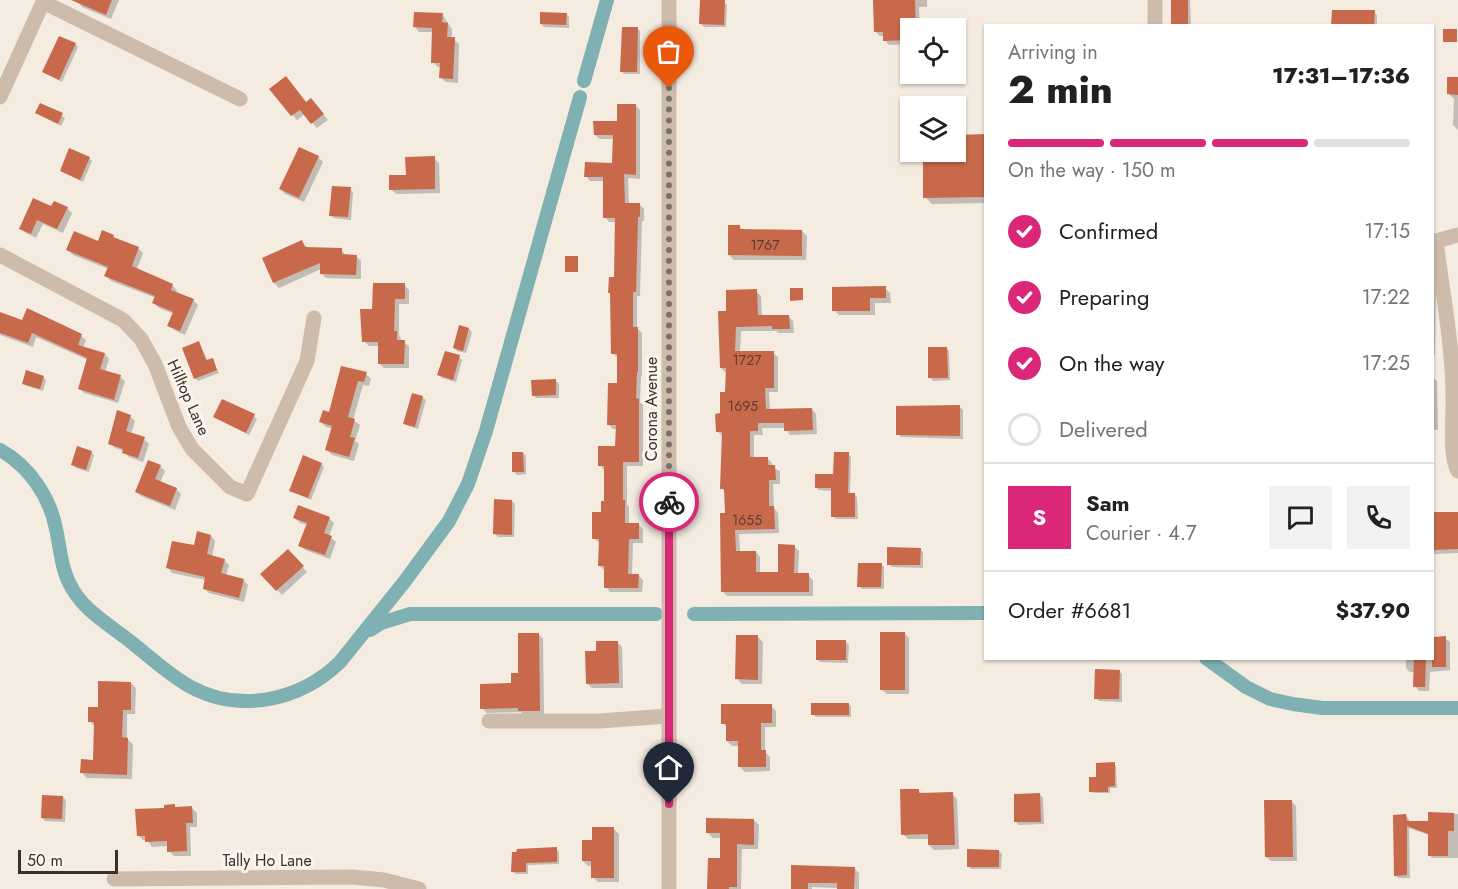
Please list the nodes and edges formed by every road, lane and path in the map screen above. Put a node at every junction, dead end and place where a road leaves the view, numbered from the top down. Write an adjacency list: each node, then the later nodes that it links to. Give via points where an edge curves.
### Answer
1 (669, 0): 12 (street, Corona Avenue)
2 (1155, 0): 4 (street)
3 (43, 1): 5 (street); 6 (street)
4 (1155, 24)
5 (0, 97)
6 (240, 99)
7 (1458, 235): 8 (street)
8 (1434, 241): 11 (street, via 1453,362)
9 (0, 255): 10 (street, Hilltop Lane, via 123,320 141,339 155,364 179,427 192,449 230,487 247,494 307,361)
10 (314, 318)
11 (1458, 471)
12 (669, 716): 13 (street, via 599,721); 16 (street, Corona Avenue)
13 (489, 721)
14 (114, 879): 15 (street, Tally Ho Lane, via 352,877)
15 (420, 889)
16 (669, 889)

